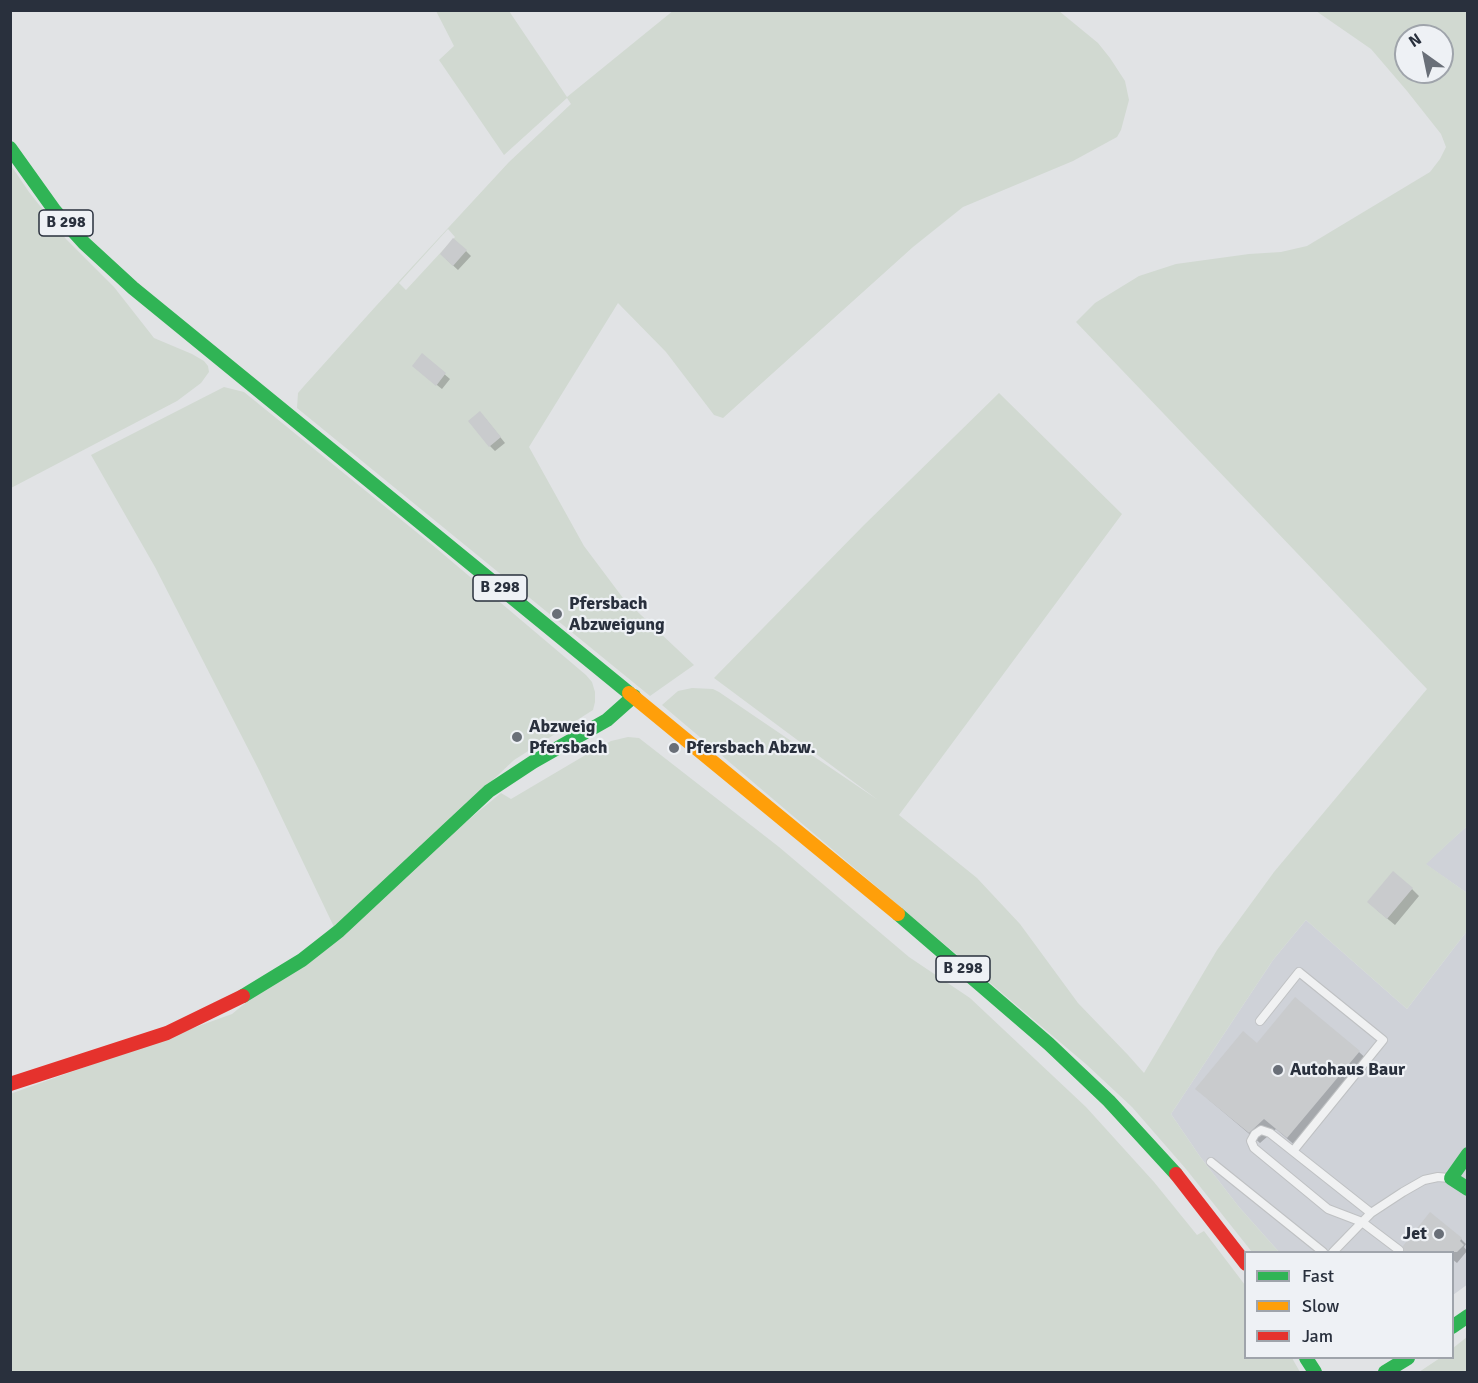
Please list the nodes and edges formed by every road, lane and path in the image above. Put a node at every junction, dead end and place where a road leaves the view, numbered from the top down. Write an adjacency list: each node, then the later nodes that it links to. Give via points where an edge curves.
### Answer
1 (10, 148): 2 (main road, B 298, via 55,211 133,288)
2 (634, 696): 4 (main road, via 607,720 489,791 372,902 302,960 227,1005 167,1033); 15 (main road, B 298, via 1049,1044 1169,1166)
3 (1260, 1021): 5 (lane, via 1299,972 1383,1040)
4 (10, 1084)
5 (1293, 1151): 10 (lane); 11 (lane, via 1266,1130 1255,1134 1251,1141 1254,1148 1328,1209)
6 (1467, 1154): 8 (main road)
7 (1211, 1162): 13 (lane)
8 (1451, 1178): 9 (main road); 10 (lane, via 1424,1180)
9 (1467, 1189)
10 (1371, 1213): 11 (lane)
11 (1362, 1222): 12 (lane); 14 (lane)
12 (1399, 1250)
13 (1322, 1251)
14 (1334, 1251)
15 (1244, 1263)
16 (1467, 1316): 17 (main road)
17 (1454, 1326)
18 (1307, 1359): 20 (main road)
19 (1406, 1359): 21 (main road)
20 (1315, 1372)
21 (1385, 1372)

